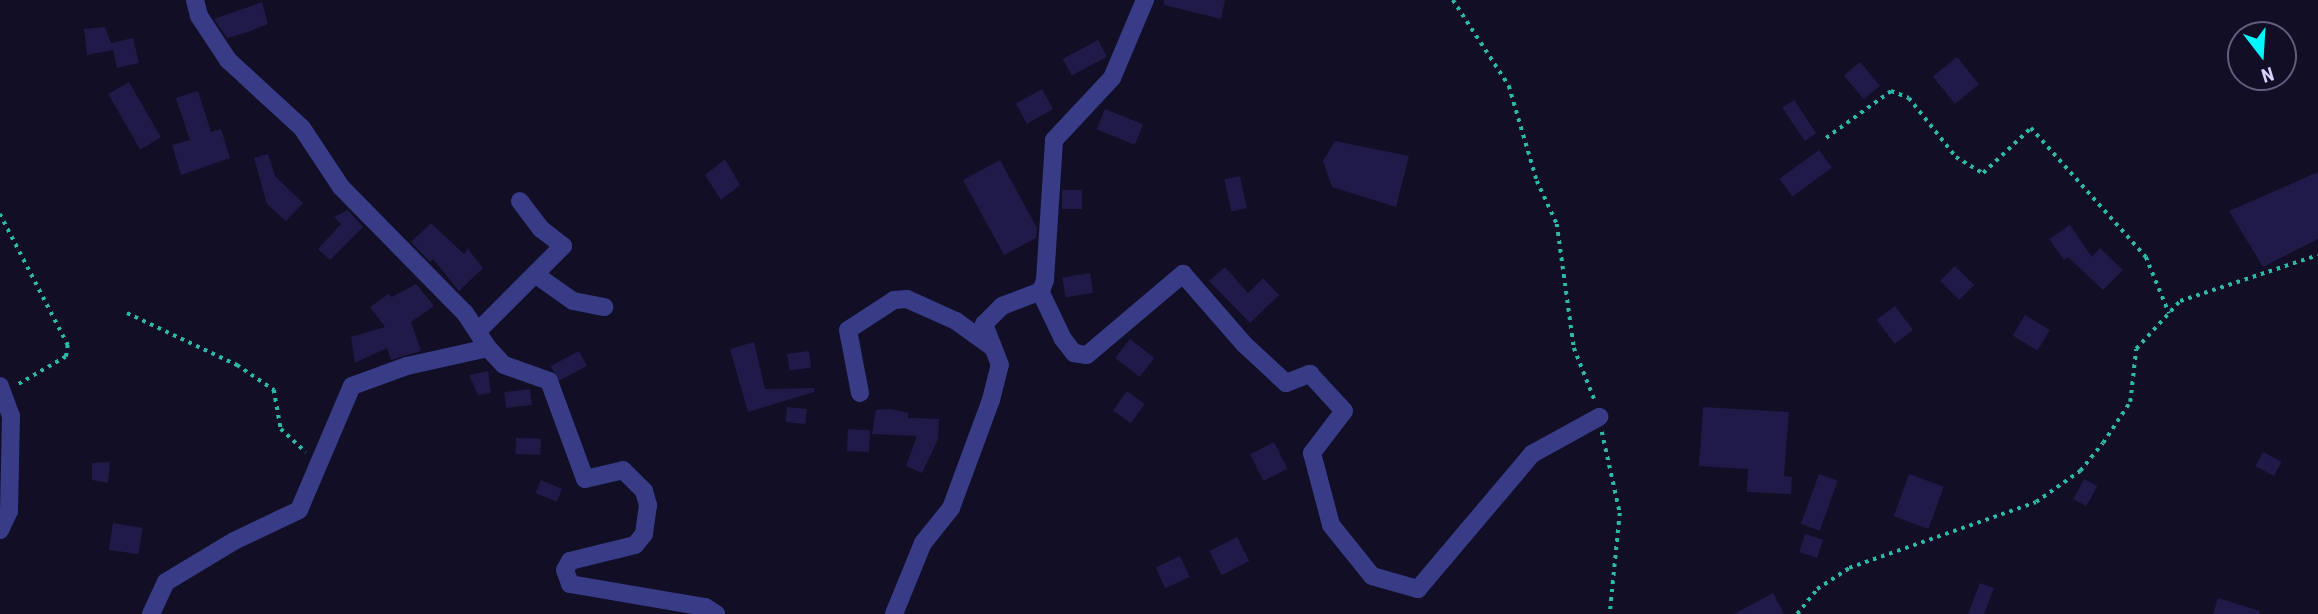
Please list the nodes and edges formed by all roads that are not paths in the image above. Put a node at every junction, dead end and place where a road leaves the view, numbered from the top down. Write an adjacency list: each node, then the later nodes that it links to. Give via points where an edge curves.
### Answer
1 (195, 0): 7 (street, via 199,16 228,60 302,128 341,187)
2 (1145, 0): 5 (street, via 1112,78 1054,140 1045,280)
3 (520, 201): 4 (street, via 541,229 564,246)
4 (536, 275): 6 (street, via 573,301); 7 (street)
5 (1040, 291): 9 (street, via 989,314 984,324); 12 (street, via 1063,339 1074,353 1087,355 1183,274 1245,345 1286,383 1310,374 1345,411 1312,453 1331,525 1373,576 1418,589 1532,454)
6 (604, 307)
7 (479, 330): 8 (street)
8 (488, 348): 14 (street, via 407,366 352,386 299,510 234,541 166,582); 15 (street, via 504,365 549,382 585,479 623,471 644,491 648,506 644,534 635,545 570,561 565,570 570,584 705,607)
9 (997, 351): 11 (street, via 956,321 907,299 894,300 848,330); 16 (street, via 994,389 951,508 923,543)
10 (3, 389): 13 (street, via 11,416 9,511)
11 (860, 393)
12 (1599, 417)
13 (0, 530)
14 (151, 614)
15 (716, 614)
16 (894, 614)

